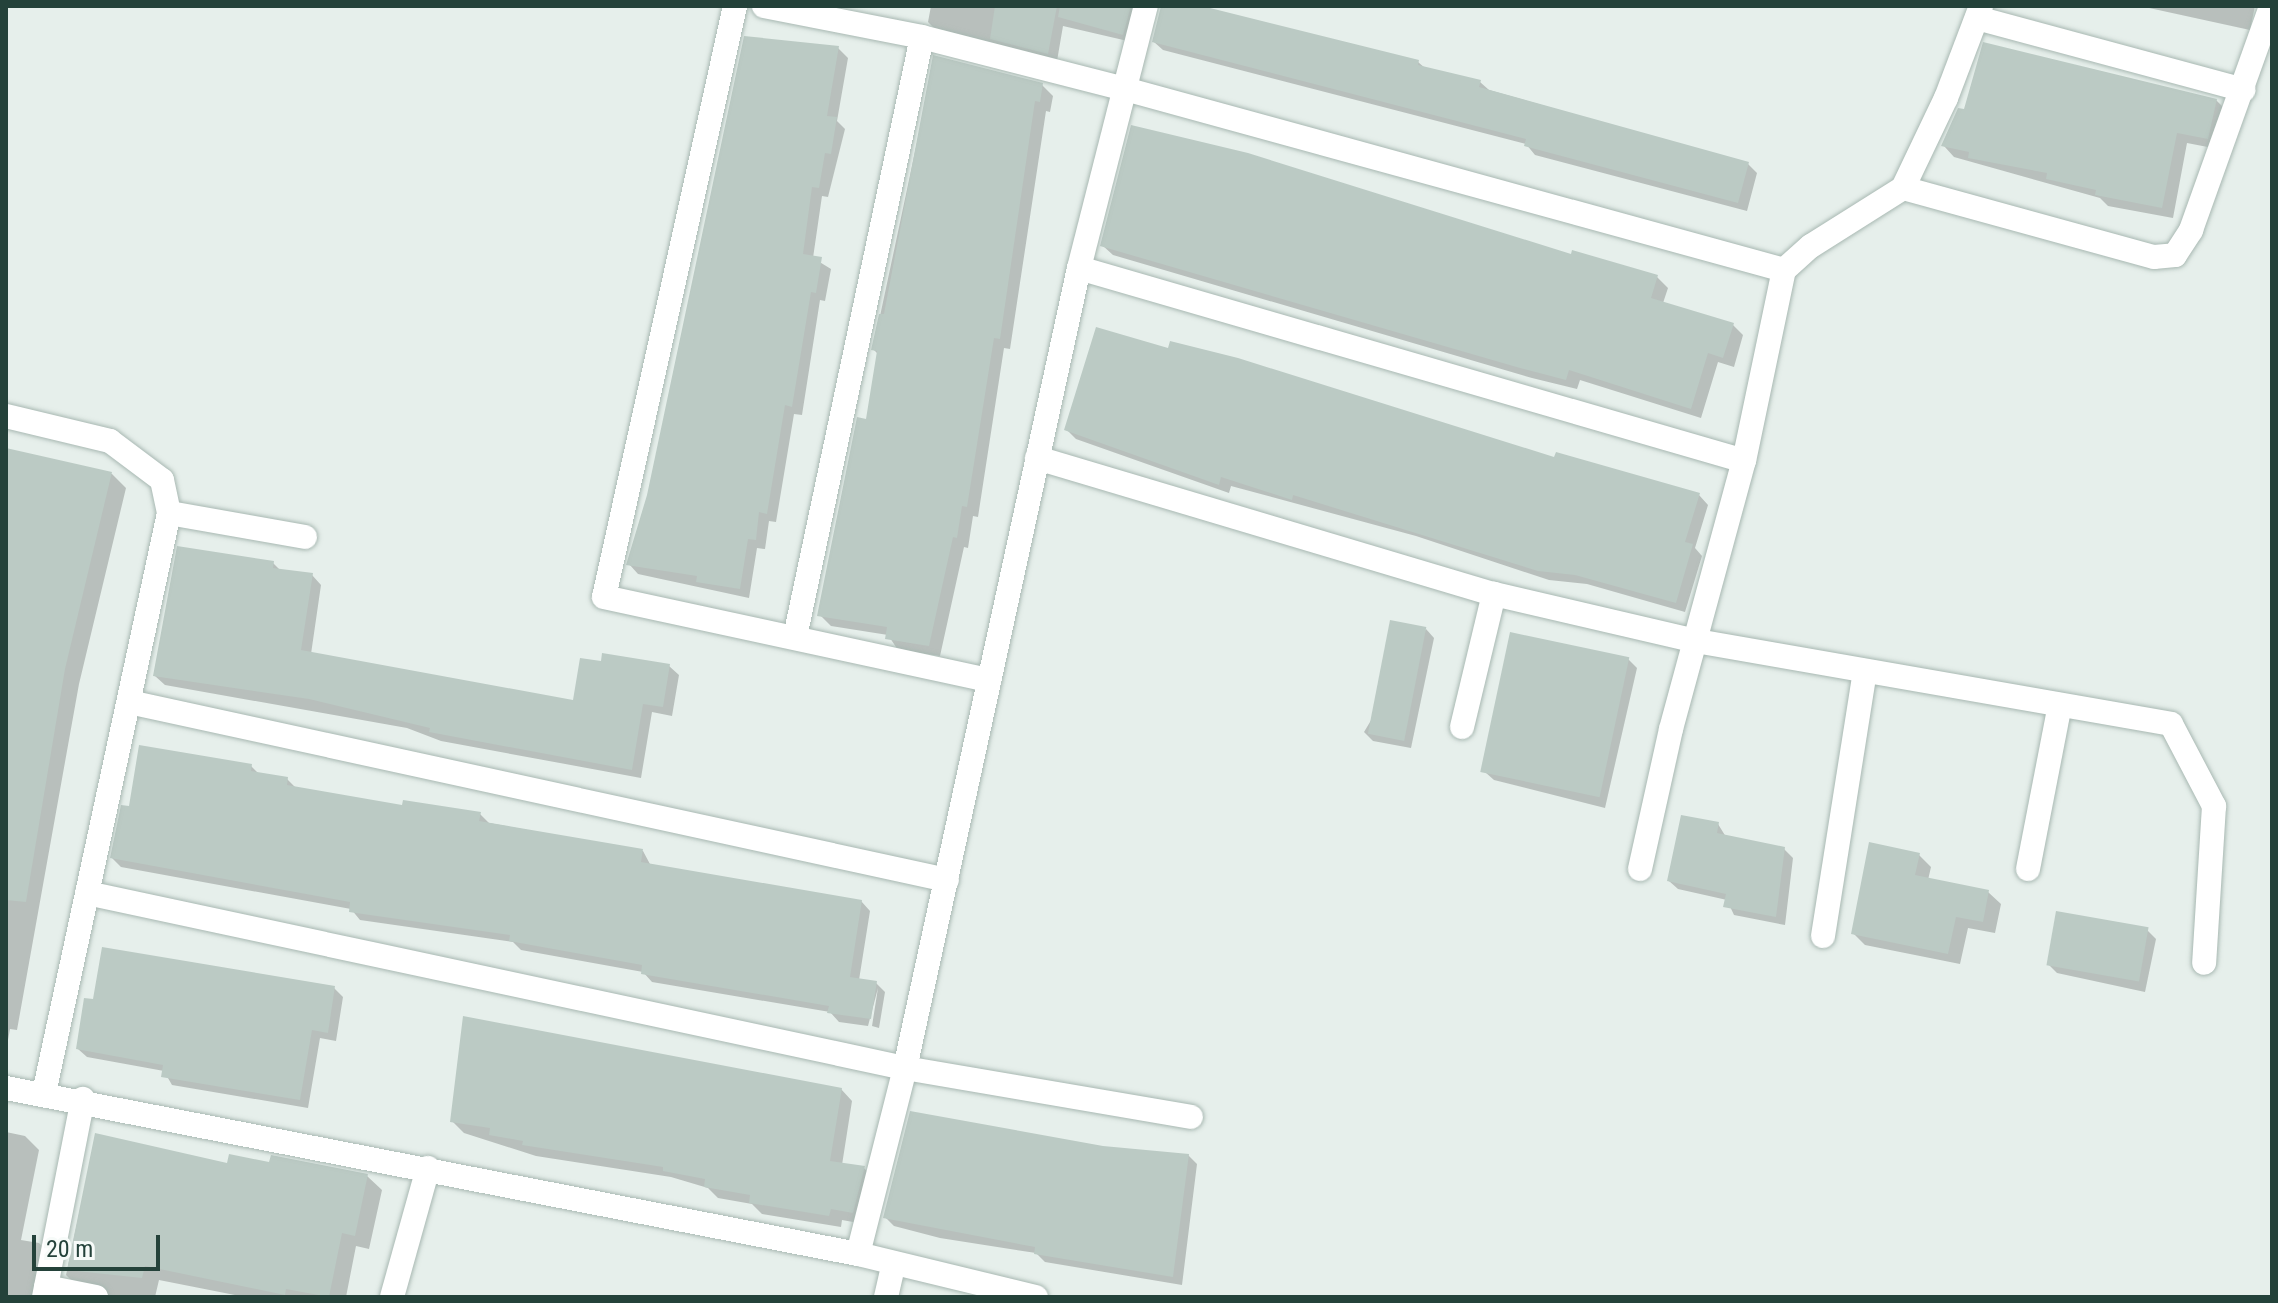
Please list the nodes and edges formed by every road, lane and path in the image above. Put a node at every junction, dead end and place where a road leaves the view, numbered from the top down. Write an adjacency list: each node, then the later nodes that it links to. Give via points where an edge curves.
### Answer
1 (735, 6): 18 (street, via 604,597)
2 (764, 6): 6 (street)
3 (1146, 6): 7 (street)
4 (2271, 6): 8 (street)
5 (1979, 12): 8 (street); 9 (street)
6 (922, 37): 7 (street); 18 (street)
7 (1125, 89): 10 (street); 11 (street)
8 (2243, 90): 9 (street, via 2191,230 2175,255 2165,258)
9 (1903, 188): 11 (street, via 1811,246)
10 (1079, 268): 13 (street); 14 (street)
11 (1784, 270): 14 (street)
12 (6, 416): 15 (street, via 110,441 162,480)
13 (1037, 458): 17 (street); 21 (street)
14 (1744, 461): 19 (street)
15 (169, 513): 16 (street); 22 (street)
16 (305, 537)
17 (1494, 594): 19 (street); 24 (street)
18 (795, 637): 21 (street)
19 (1696, 641): 20 (street); 25 (street)
20 (1865, 671): 23 (street); 29 (street)
21 (989, 680): 27 (street)
22 (129, 702): 27 (street); 28 (street)
23 (2060, 705): 26 (street); 30 (street, via 2171,724 2214,806)
24 (1462, 727)
25 (1640, 869)
26 (2028, 869)
27 (947, 880): 31 (street)
28 (87, 893): 31 (street); 33 (street)
29 (1823, 936)
30 (2204, 963)
31 (905, 1068): 35 (street); 37 (street)
32 (6, 1088): 33 (street)
33 (44, 1093): 34 (street)
34 (83, 1099): 36 (street); 39 (street)
35 (1191, 1117)
36 (428, 1168): 37 (street); 41 (street)
37 (858, 1254): 38 (street)
38 (893, 1266): 42 (street); 43 (street)
39 (45, 1292): 40 (street)
40 (96, 1297)
41 (392, 1297)
42 (886, 1297)
43 (1036, 1297)

